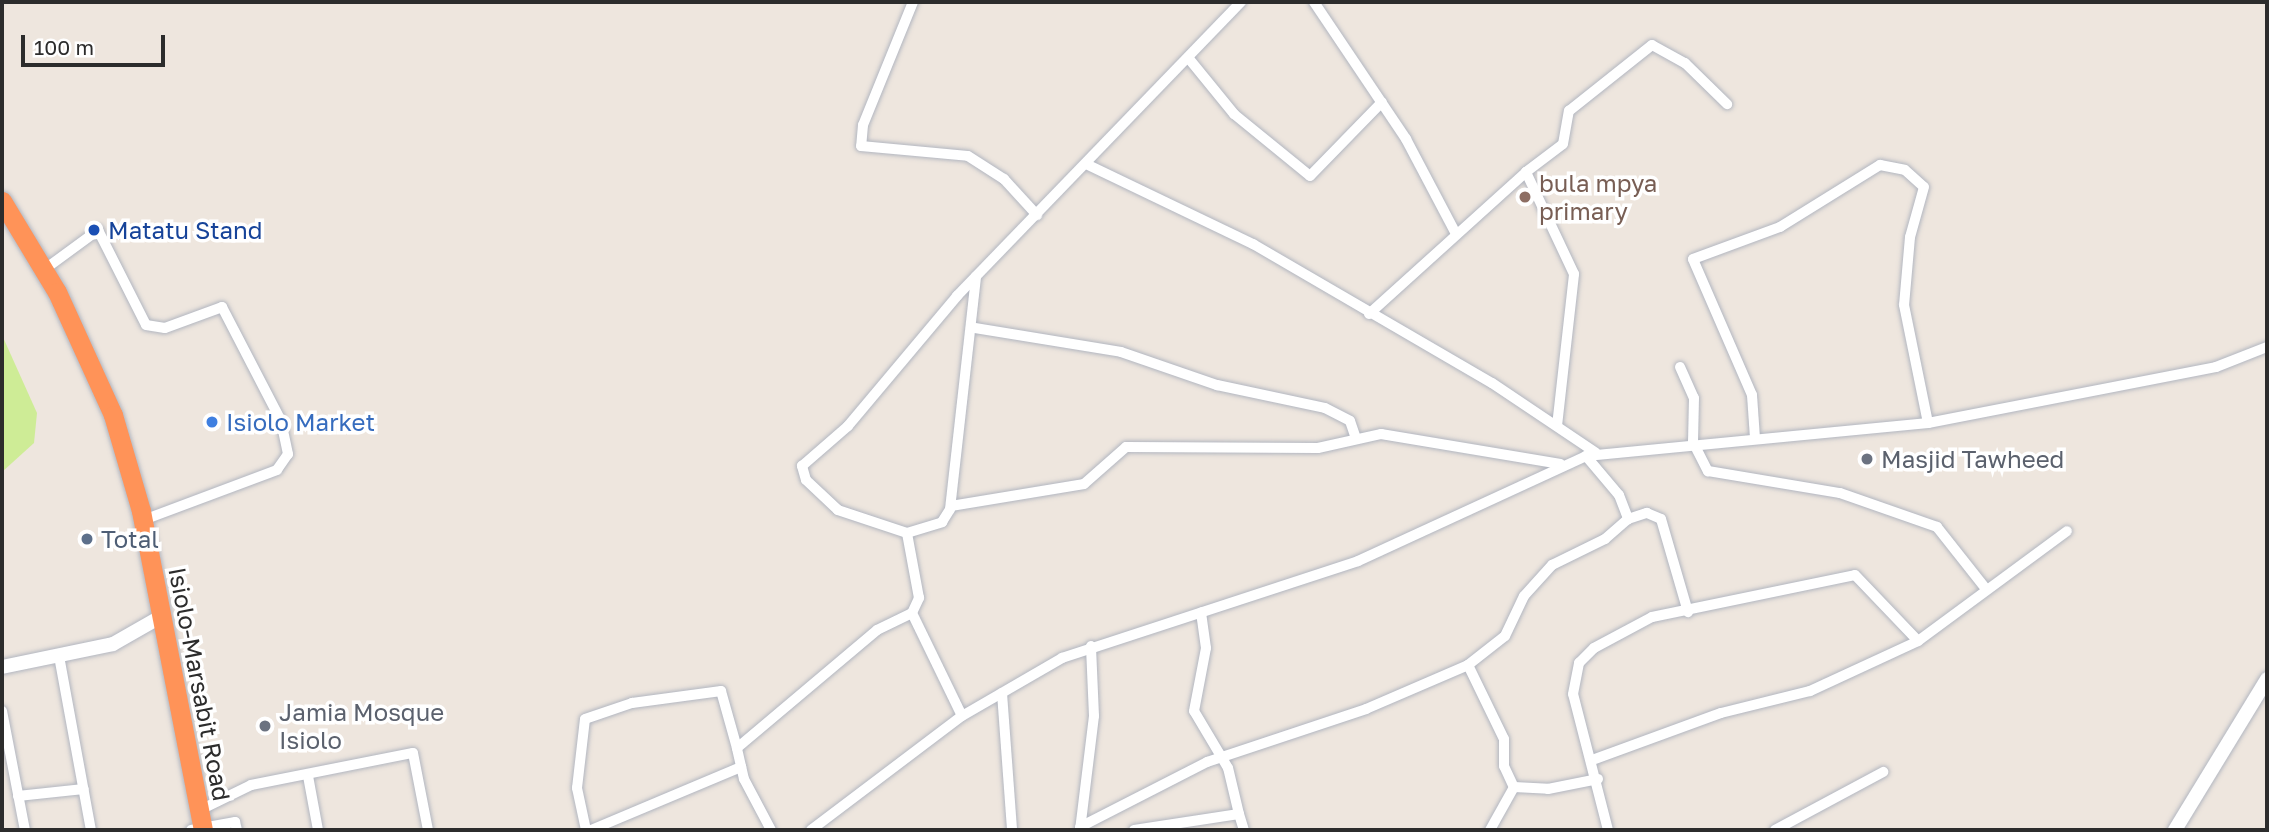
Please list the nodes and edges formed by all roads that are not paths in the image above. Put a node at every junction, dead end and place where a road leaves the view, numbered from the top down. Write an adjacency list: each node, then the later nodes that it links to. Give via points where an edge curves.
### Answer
1 (913, 2): 10 (street, via 863,125 861,146 968,156 1004,179)
2 (1241, 2): 4 (street)
3 (1314, 2): 5 (street)
4 (1190, 60): 5 (street, via 1234,114 1310,176); 7 (street)
5 (1382, 102): 11 (street)
6 (1727, 104): 8 (street, via 1685,63 1652,45 1569,111 1563,144)
7 (1088, 165): 10 (street); 14 (street, via 1253,244)
8 (1526, 172): 11 (street); 19 (street, via 1574,274)
9 (2, 201): 12 (highway, Isiolo-Marsabit Road)
10 (1037, 215): 13 (street)
11 (1456, 234): 14 (street)
12 (45, 269): 27 (highway, Isiolo-Marsabit Road, via 102,386); 27 (street, via 98,230 146,325 165,328 222,307 281,421 288,454 277,470)
13 (976, 276): 15 (street); 29 (street, via 867,406 801,468 838,510)
14 (1369, 314): 19 (street)
15 (975, 328): 20 (street, via 1121,352 1235,390 1325,408 1350,421); 25 (street)
16 (2267, 348): 18 (street, via 2216,367)
17 (1680, 367): 22 (street, via 1694,398)
18 (1928, 423): 21 (street); 21 (street, via 1904,305 1910,237 1924,187 1905,170 1880,165 1780,227 1693,259 1752,395)
19 (1557, 426): 23 (street)
20 (1356, 438): 24 (street, via 1381,434); 25 (street, via 1318,448 1126,447 1084,485)
21 (1755, 438): 22 (street)
22 (1693, 442): 23 (street); 30 (street, via 1708,471 1840,493 1937,527)
23 (1591, 454): 24 (street); 26 (street, via 1619,495)
24 (1561, 464): 32 (street, via 1358,561)
25 (951, 506): 29 (street, via 942,522)
26 (1628, 519): 33 (street, via 1647,513 1661,519); 38 (street, via 1605,539 1552,565 1524,596 1505,636)
27 (143, 520): 34 (highway, Isiolo-Marsabit Road)
28 (2067, 531): 30 (street)
29 (907, 533): 31 (street, via 919,580)
30 (1986, 589): 35 (street)
31 (912, 612): 43 (street); 44 (street, via 877,630)
32 (1200, 612): 36 (street); 46 (street, via 1206,648 1194,711)
33 (1688, 612): 35 (street, via 1855,575); 45 (street, via 1652,617 1579,663 1573,694)
34 (162, 616): 37 (street, via 113,644); 55 (highway, Isiolo-Marsabit Road)
35 (1918, 641): 45 (street, via 1810,691 1721,713)
36 (1091, 646): 41 (street); 56 (street, via 1094,716)
37 (59, 656): 39 (street); 52 (street)
38 (1468, 665): 46 (street); 51 (street, via 1504,739 1504,766)
39 (2, 667)
40 (2267, 679): 71 (street)
41 (1002, 693): 43 (street); 65 (street)
42 (2, 712): 53 (street)
43 (962, 716): 64 (street)
44 (737, 748): 47 (street); 62 (street, via 721,691 632,703 585,719 577,788)
45 (1595, 759): 50 (street)
46 (1223, 760): 54 (street); 56 (street, via 1123,800)
47 (741, 767): 62 (street); 63 (street)
48 (1883, 772): 70 (street)
49 (308, 776): 55 (street, via 251,785); 60 (street); 61 (street, via 413,753)
50 (1598, 779): 51 (street, via 1548,789); 69 (street)
51 (1514, 787): 68 (street)
52 (84, 789): 53 (street); 58 (street)
53 (18, 796): 57 (street)
54 (1239, 814): 66 (street); 67 (street)
55 (199, 825): 59 (street, via 235,822)
56 (1080, 828)
57 (25, 830)
58 (91, 830)
59 (237, 830)
60 (318, 830)
61 (428, 830)
62 (589, 830)
63 (771, 830)
64 (811, 830)
65 (1012, 830)
66 (1134, 830)
67 (1244, 830)
68 (1490, 830)
69 (1608, 830)
70 (1775, 830)
71 (2175, 830)

